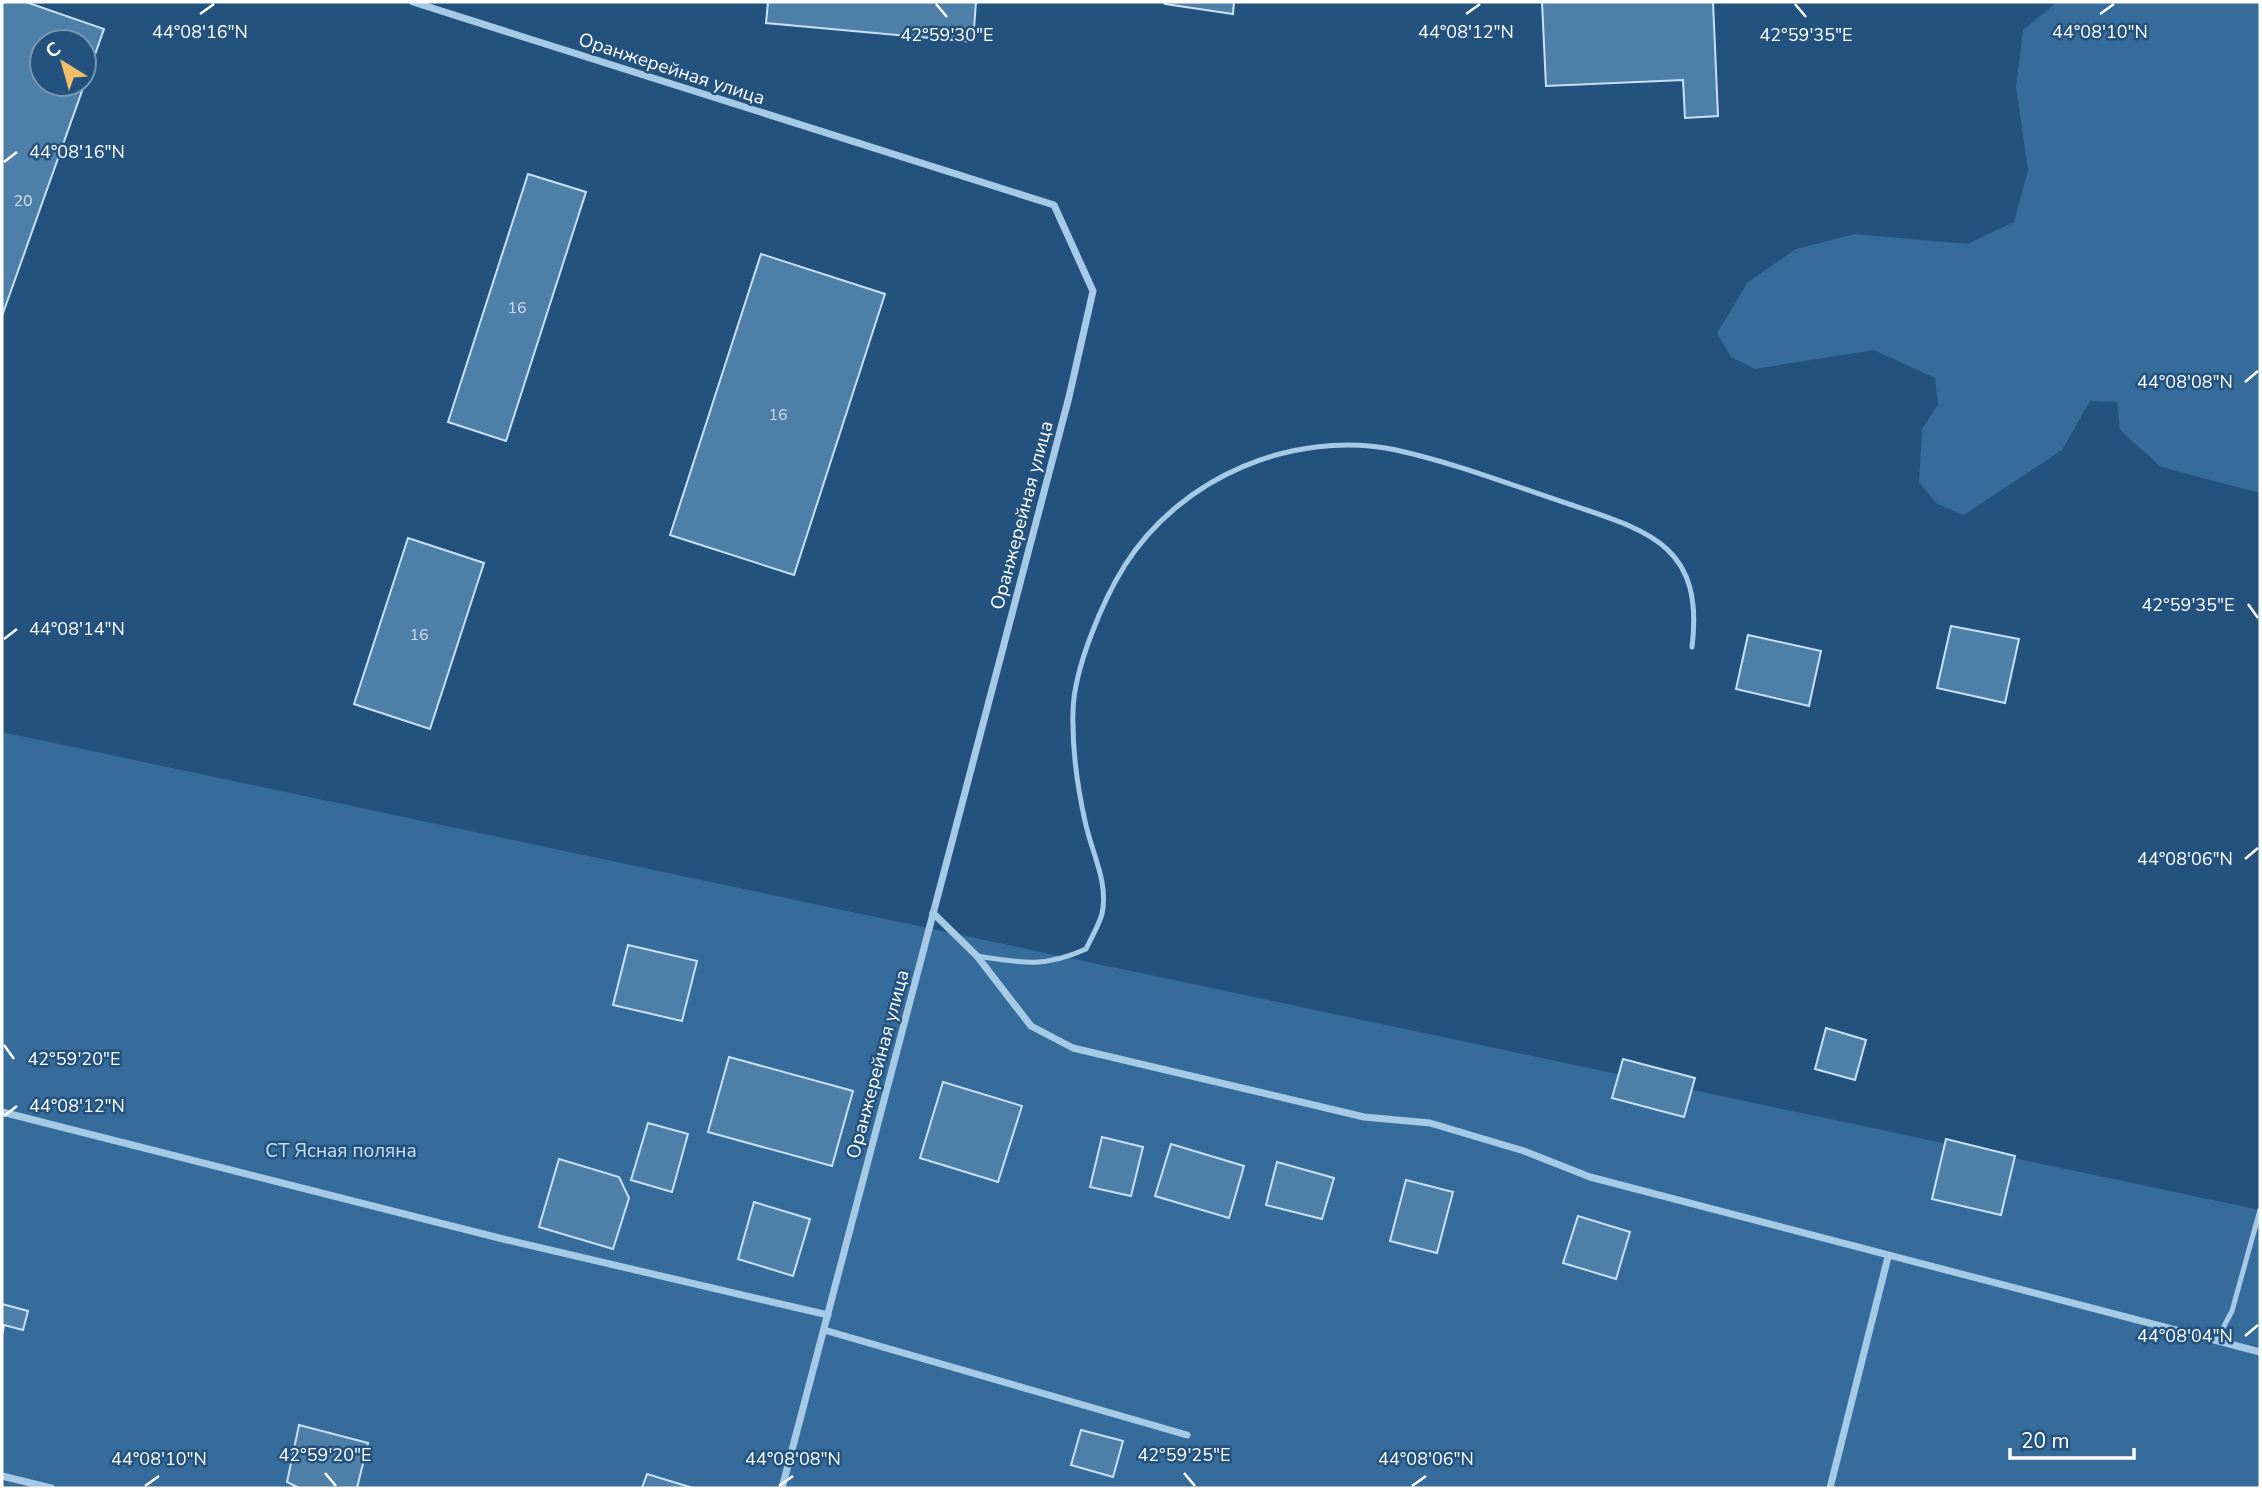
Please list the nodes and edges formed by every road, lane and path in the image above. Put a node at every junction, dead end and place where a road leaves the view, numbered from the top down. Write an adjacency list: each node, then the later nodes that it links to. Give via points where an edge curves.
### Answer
1 (414, 2): 3 (street, Оранжерейная улица, via 1054,205 1093,290)
2 (1692, 647): 4 (lane, via 1696,611 1685,574 1671,552 1642,530 1395,450 1298,449 1249,464 1173,507 1139,544 1106,595 1089,644 1073,707 1074,762 1102,881 1102,914 1086,949 1059,961 1031,965)
3 (933, 913): 4 (street); 8 (street, Оранжерейная улица)
4 (977, 956): 7 (street, via 1031,1027 1073,1048 1364,1117 1430,1123 1524,1151 1590,1177)
5 (2, 1112): 8 (street, via 503,1239)
6 (2260, 1210): 10 (lane, via 2232,1311)
7 (1888, 1257): 10 (street); 16 (street)
8 (828, 1315): 9 (street, Оранжерейная улица)
9 (824, 1330): 12 (street); 15 (street, Оранжерейная улица)
10 (2217, 1341): 11 (street)
11 (2260, 1352)
12 (1187, 1435)
13 (2, 1476): 14 (street)
14 (51, 1488)
15 (782, 1488)
16 (1830, 1488)

